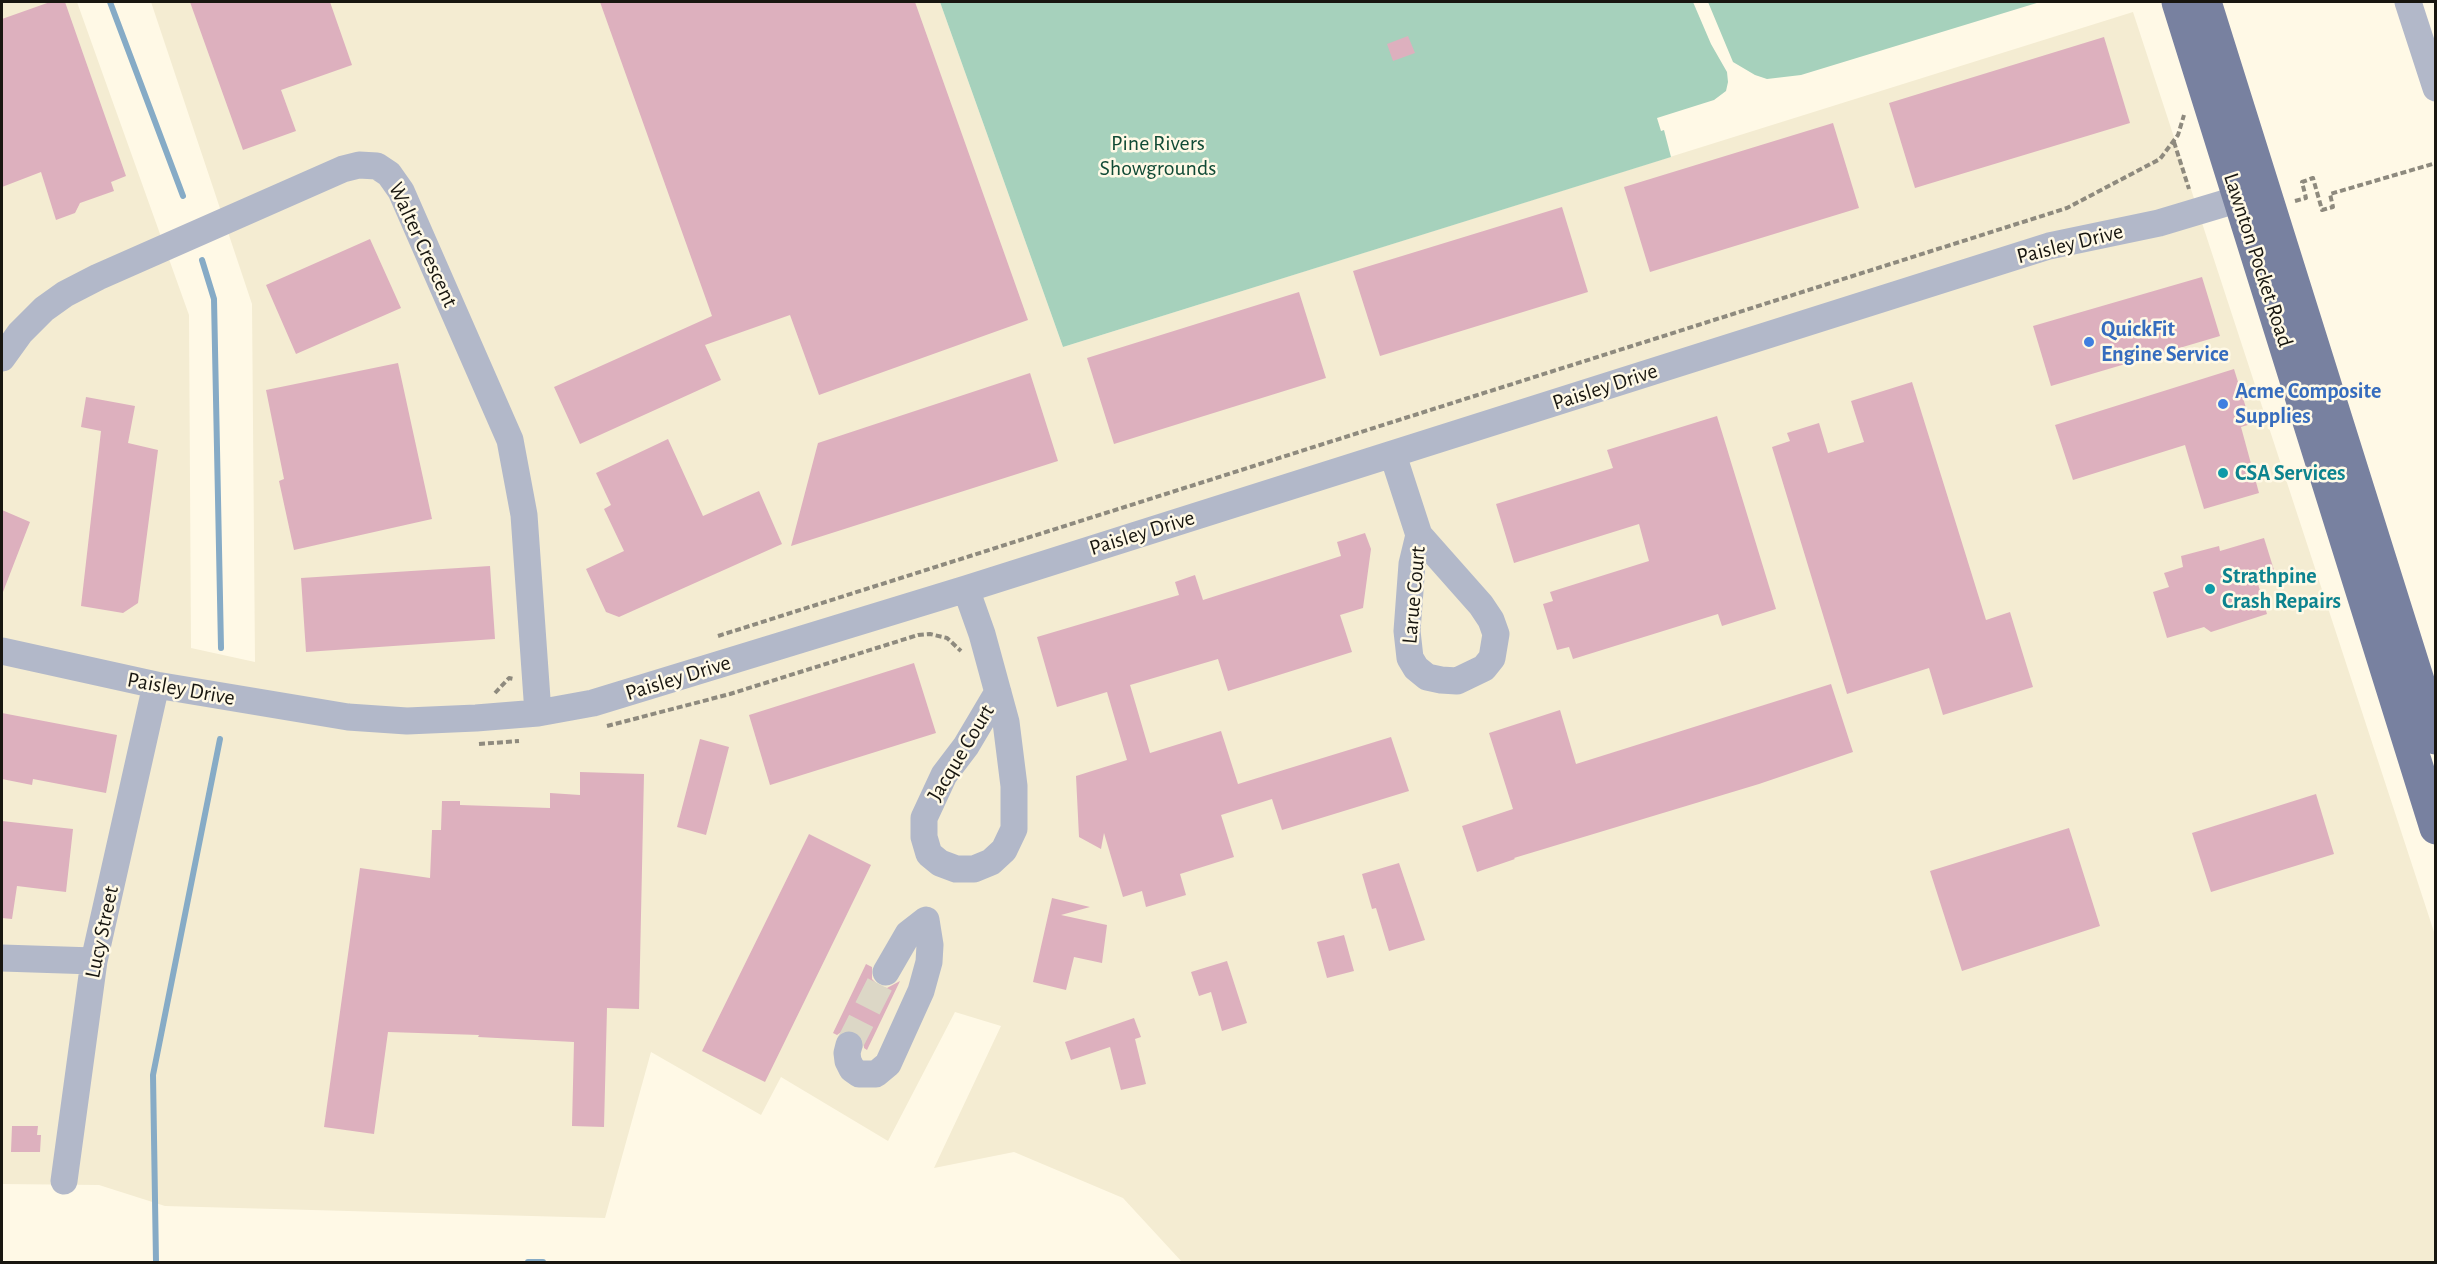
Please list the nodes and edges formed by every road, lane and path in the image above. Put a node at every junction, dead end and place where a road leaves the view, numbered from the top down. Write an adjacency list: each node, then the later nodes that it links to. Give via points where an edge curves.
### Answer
1 (2178, 2): 7 (main road, Lawnton Pocket Road)
2 (2205, 2): 7 (main road, Lawnton Pocket Road)
3 (2408, 2): 4 (street)
4 (2436, 88)
5 (2185, 113): 12 (path, via 2178,135 2160,159 2067,208)
6 (2436, 163): 7 (path, via 2330,194 2333,207 2322,210 2313,178 2302,182 2306,198)
7 (2265, 197): 9 (street, Paisley Drive, via 2049,246); 21 (main road, Lawnton Pocket Road); 24 (main road, Lawnton Pocket Road)
8 (2, 358): 15 (street, Walter Crescent, via 44,309 98,277 343,169 377,166 389,174 401,191 510,440 524,515)
9 (1393, 455): 10 (street, Larue Court); 11 (street, Paisley Drive)
10 (1419, 535): 10 (street, Larue Court, via 1481,605 1496,634 1492,658 1484,668 1457,681 1427,677 1410,658 1410,586)
11 (966, 589): 17 (street, Jacque Court); 19 (street, Paisley Drive, via 650,688 593,704)
12 (718, 636)
13 (2, 651): 16 (street, Paisley Drive)
14 (966, 658): 20 (path, via 947,638 924,634 722,696)
15 (536, 675): 18 (path, via 509,678 495,693); 19 (street, Walter Crescent)
16 (156, 685): 19 (street, Paisley Drive, via 348,717 407,721); 26 (street, Lucy Street)
17 (998, 692): 17 (street, Jacque Court, via 1014,786 1014,829 1004,850 991,862 974,869 956,869 929,854 924,818 944,776)
18 (485, 694)
19 (538, 713)
20 (599, 727)
21 (2436, 738)
22 (527, 740): 23 (path)
23 (471, 744)
24 (2436, 828)
25 (2, 958): 26 (street)
26 (94, 961): 29 (street, Lucy Street)
27 (886, 972): 28 (street, via 908,934 926,920 930,945 921,991 888,1064 876,1074 859,1074 848,1061)
28 (849, 1045)
29 (64, 1181)

